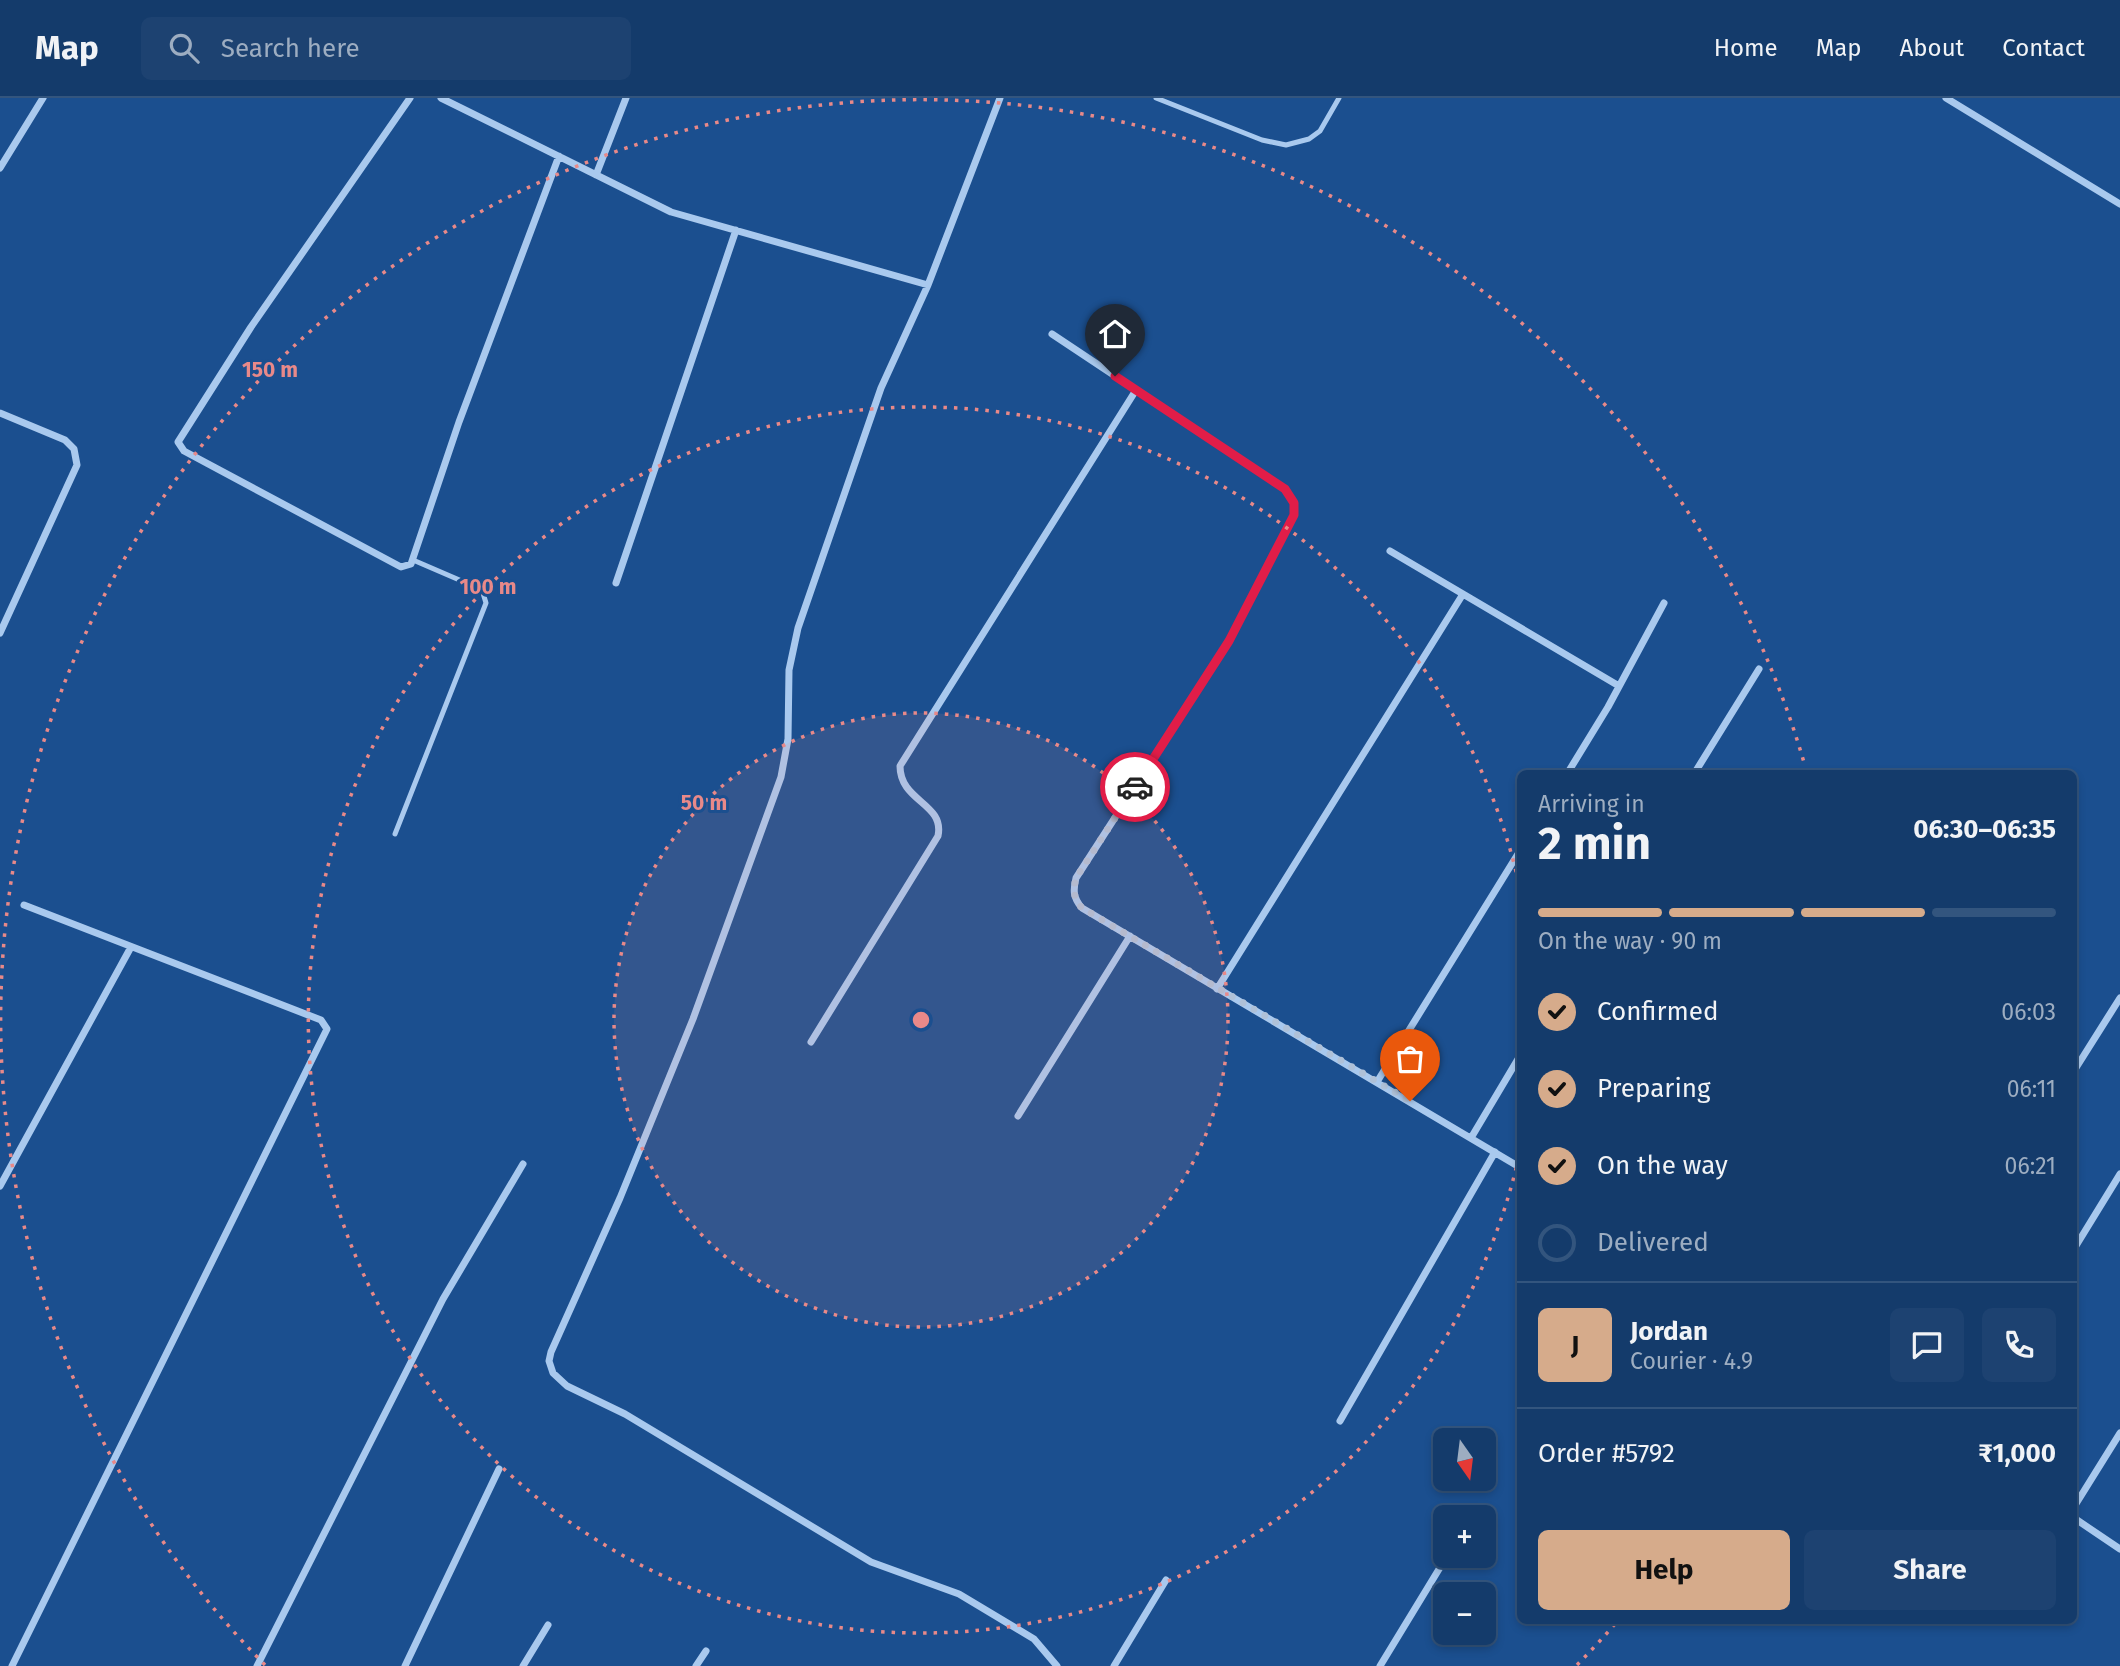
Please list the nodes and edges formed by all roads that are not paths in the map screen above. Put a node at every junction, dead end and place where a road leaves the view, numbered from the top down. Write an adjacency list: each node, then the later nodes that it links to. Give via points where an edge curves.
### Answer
1 (43, 98): 10 (street)
2 (410, 98): 19 (street, via 251,327 178,442 184,451 401,567)
3 (441, 98): 9 (street)
4 (626, 98): 11 (street)
5 (1000, 98): 14 (street)
6 (1156, 98): 7 (lane, via 1286,145 1320,131)
7 (1339, 98)
8 (1946, 98): 12 (street)
9 (559, 156): 11 (street); 19 (street, via 459,422)
10 (0, 168)
11 (596, 176): 13 (street, via 671,212)
12 (2120, 204)
13 (736, 230): 14 (street); 20 (street)
14 (928, 285): 62 (street, via 881,388 798,628 789,670 788,739 780,777 693,1019 549,1362 567,1386 625,1414 871,1562 959,1594 1034,1639)
15 (1052, 334): 16 (street)
16 (1136, 390): 31 (street, via 1285,489 1294,503 1294,515 1229,641 1076,878 1075,900 1082,908); 35 (street, via 901,766 900,777 907,788 937,817 938,836)
17 (0, 413): 23 (street, via 65,440 74,449 77,466)
18 (1390, 551): 21 (street)
19 (413, 560): 28 (lane, via 478,588 486,603)
20 (616, 583)
21 (1464, 594): 25 (street); 33 (street)
22 (1664, 603): 25 (street)
23 (0, 633)
24 (1759, 669): 27 (street)
25 (1619, 685): 26 (street)
26 (1569, 770)
27 (1696, 770)
28 (395, 834)
29 (1517, 855): 38 (street)
30 (24, 905): 32 (street)
31 (1130, 936): 33 (street); 39 (street)
32 (131, 947): 45 (street); 57 (street, via 321,1020 327,1029)
33 (1217, 989): 38 (street)
34 (2120, 998): 37 (street)
35 (811, 1042)
36 (1517, 1061): 40 (street)
37 (2077, 1066)
38 (1377, 1082): 40 (street)
39 (1018, 1116)
40 (1471, 1138): 41 (street)
41 (1495, 1152): 43 (street); 47 (street)
42 (523, 1164): 58 (street, via 443,1299)
43 (1517, 1166)
44 (2120, 1174): 46 (street)
45 (0, 1186)
46 (2077, 1244)
47 (1340, 1422)
48 (2120, 1433): 50 (street)
49 (499, 1469): 59 (street)
50 (2077, 1502)
51 (2077, 1520): 52 (street)
52 (2120, 1549)
53 (1440, 1568): 64 (street)
54 (1166, 1580): 63 (street)
55 (548, 1625): 60 (street)
56 (706, 1651): 61 (street)
57 (12, 1666)
58 (257, 1666)
59 (405, 1666)
60 (523, 1666)
61 (696, 1666)
62 (1057, 1666)
63 (1114, 1666)
64 (1380, 1666)

